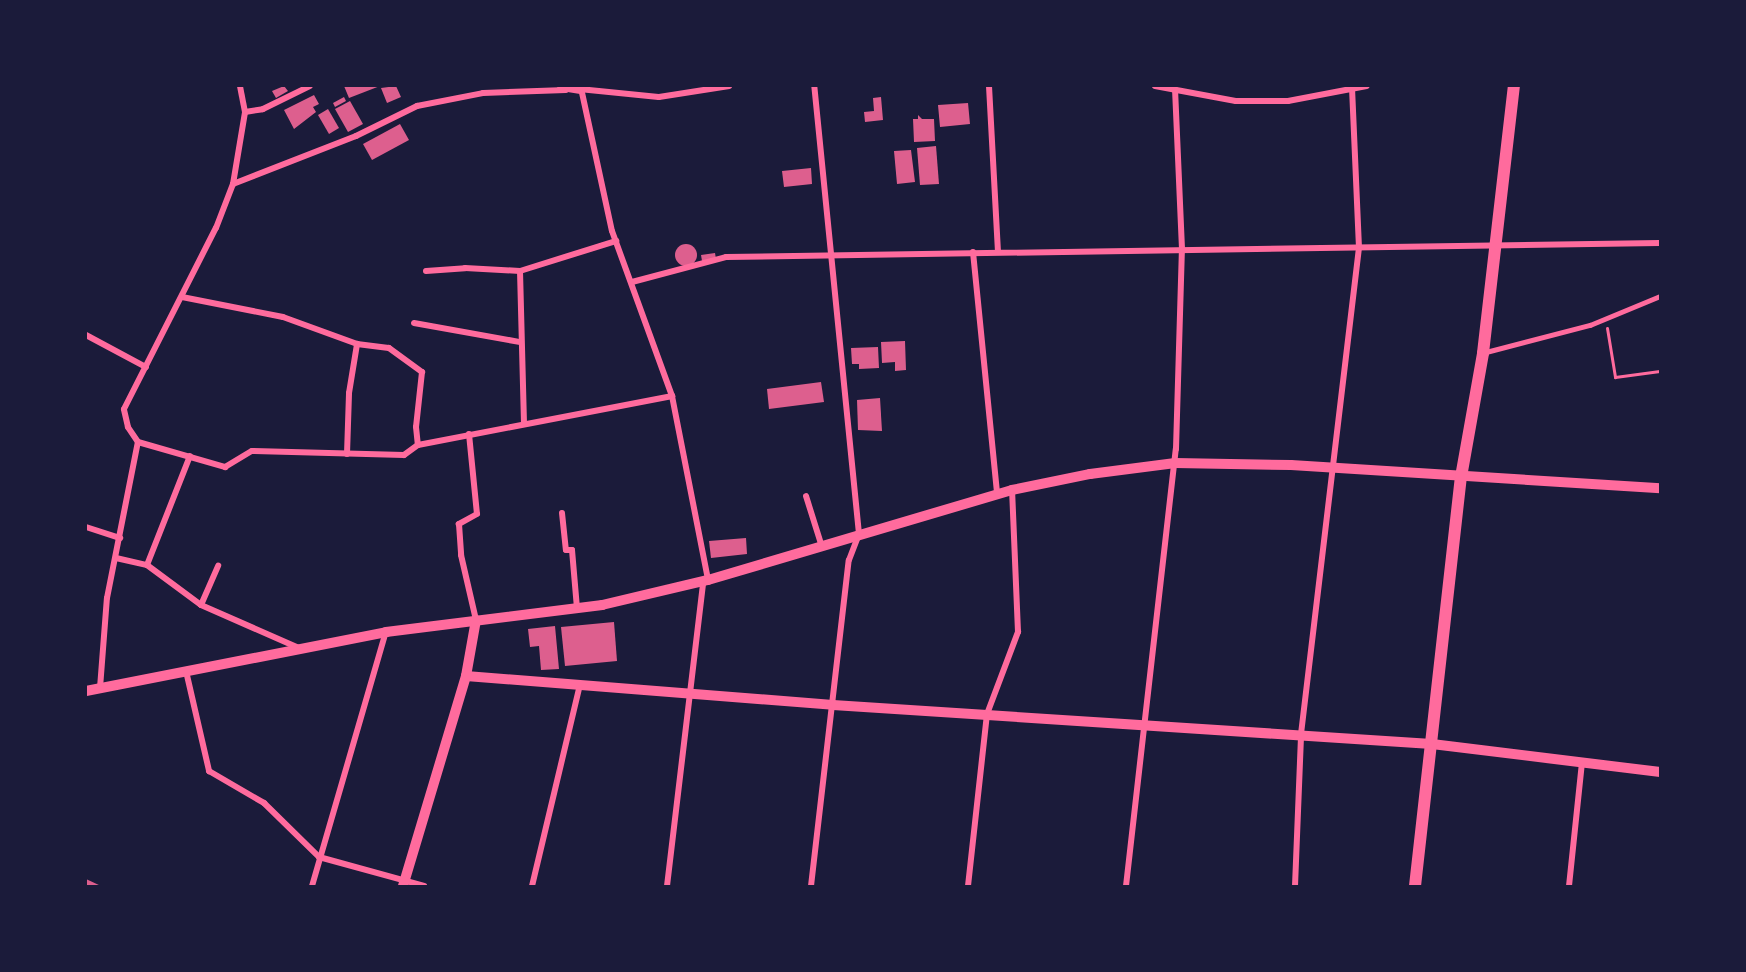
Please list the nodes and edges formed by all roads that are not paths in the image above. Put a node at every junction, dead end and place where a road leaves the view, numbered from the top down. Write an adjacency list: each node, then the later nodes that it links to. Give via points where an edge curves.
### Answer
1 (240, 86): 13 (street)
2 (310, 86): 13 (street, via 263,108)
3 (562, 86): 10 (street)
4 (724, 86): 10 (street, via 659,97)
5 (814, 86): 22 (street)
6 (989, 86): 20 (street)
7 (1155, 86): 12 (street)
8 (1367, 86): 11 (street)
9 (1514, 86): 17 (main road)
10 (581, 87): 14 (street, via 483,93 417,106 356,136); 15 (street)
11 (1352, 88): 12 (street, via 1288,100 1236,101); 18 (street)
12 (1175, 90): 19 (street)
13 (244, 112): 14 (street)
14 (233, 184): 27 (street)
15 (616, 241): 23 (street); 25 (street)
16 (1660, 243): 17 (street)
17 (1497, 244): 18 (street); 32 (main road)
18 (1359, 248): 19 (street); 42 (street)
19 (1182, 249): 20 (street); 41 (street)
20 (998, 251): 21 (street)
21 (973, 252): 22 (street); 46 (street)
22 (831, 256): 25 (street, via 726,257); 50 (street)
23 (520, 271): 24 (street, via 465,268); 30 (street)
24 (426, 272)
25 (632, 282): 34 (street)
26 (1660, 296): 32 (lane, via 1590,325)
27 (182, 297): 31 (street, via 283,317); 33 (street)
28 (414, 322): 30 (street)
29 (86, 335): 33 (street)
30 (520, 342): 35 (street)
31 (357, 344): 38 (street, via 389,348 422,372); 39 (street, via 349,393)
32 (1483, 353): 43 (main road)
33 (146, 367): 37 (street, via 124,409 128,427)
34 (672, 396): 35 (street); 56 (street)
35 (524, 422): 36 (street)
36 (469, 434): 38 (street); 59 (street, via 477,514 459,524 461,555)
37 (138, 442): 40 (street); 51 (street)
38 (418, 445): 39 (street, via 404,454)
39 (347, 454): 40 (street, via 252,451 225,467)
40 (190, 456): 54 (street)
41 (1175, 463): 42 (street); 45 (street, via 1090,474); 70 (street)
42 (1334, 469): 43 (street); 71 (street)
43 (1461, 477): 44 (street); 72 (main road)
44 (1660, 488)
45 (1012, 490): 46 (street); 69 (street, via 1018,632)
46 (997, 494): 50 (street)
47 (807, 496): 52 (street)
48 (562, 513): 58 (street, via 566,550 572,550)
49 (86, 527): 51 (street)
50 (859, 534): 52 (street); 68 (street, via 849,560)
51 (120, 538): 53 (street)
52 (821, 544): 56 (street)
53 (116, 558): 54 (street); 65 (street, via 107,598)
54 (147, 565): 57 (street)
55 (218, 566): 57 (street)
56 (705, 581): 58 (street); 67 (street)
57 (201, 605): 61 (street)
58 (577, 608): 59 (street)
59 (476, 620): 60 (street); 63 (street)
60 (386, 632): 61 (street); 75 (street)
61 (299, 648): 62 (street)
62 (186, 671): 65 (street); 75 (street, via 209,771 264,803)
63 (466, 676): 64 (street); 76 (street)
64 (580, 685): 67 (street); 79 (street)
65 (100, 689): 66 (street)
66 (86, 691)
67 (690, 693): 68 (street); 80 (street)
68 (833, 705): 69 (street); 81 (street)
69 (987, 714): 70 (street); 82 (street)
70 (1146, 724): 71 (street); 83 (street)
71 (1301, 734): 72 (street); 84 (street)
72 (1432, 744): 73 (street); 85 (main road)
73 (1582, 761): 74 (street); 86 (street)
74 (1660, 772)
75 (319, 857): 76 (street); 77 (street)
76 (404, 884): 78 (street)
77 (312, 886)
78 (424, 886)
79 (532, 886)
80 (667, 886)
81 (811, 886)
82 (968, 886)
83 (1126, 886)
84 (1294, 886)
85 (1415, 886)
86 (1569, 886)

